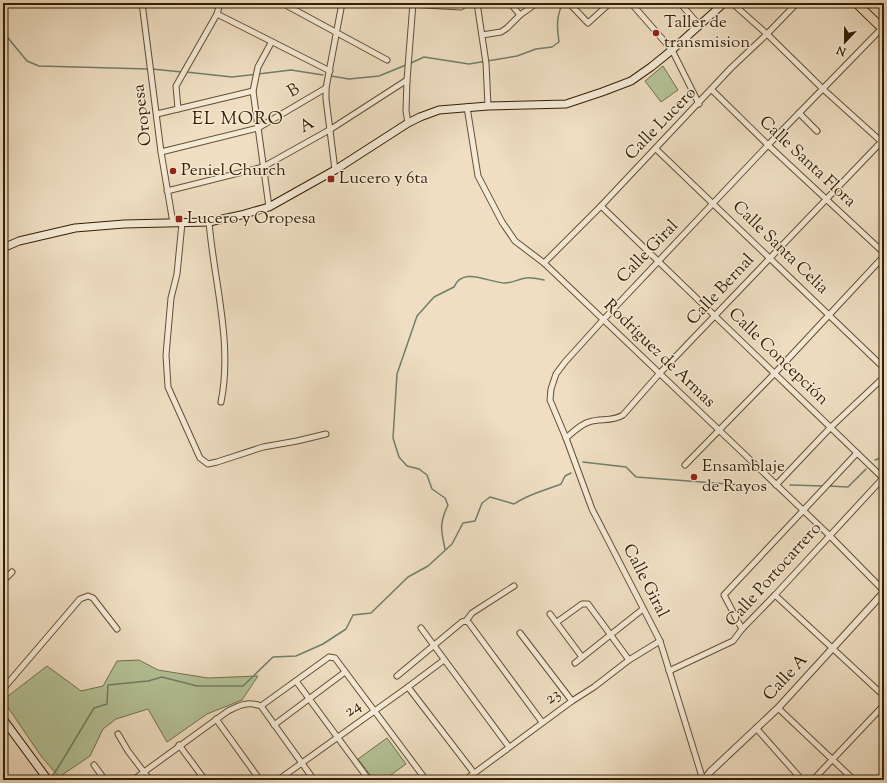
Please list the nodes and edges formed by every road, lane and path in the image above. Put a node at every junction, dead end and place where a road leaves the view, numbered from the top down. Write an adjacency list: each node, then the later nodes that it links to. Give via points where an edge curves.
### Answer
1 (142, 3): 40 (street, Oropesa)
2 (220, 3): 19 (street)
3 (282, 3): 23 (street)
4 (342, 3): 23 (street)
5 (389, 3): 18 (street)
6 (466, 3): 18 (street, via 461,6)
7 (477, 3): 25 (street)
8 (510, 3): 20 (street)
9 (537, 3): 20 (street)
10 (569, 3): 11 (street, via 588,23)
11 (610, 3)
12 (631, 3): 27 (street)
13 (680, 3): 21 (street)
14 (724, 3): 21 (main road)
15 (732, 3): 24 (street)
16 (797, 3): 24 (street, Calle Lucero)
17 (856, 3): 22 (main road)
18 (413, 4): 30 (street)
19 (217, 14): 26 (street); 38 (street, via 176,86)
20 (520, 15): 25 (street, via 501,32)
21 (699, 25): 27 (main road)
22 (883, 29): 32 (street, Calle Giral)
23 (337, 34): 28 (street); 29 (street)
24 (768, 34): 32 (street); 33 (street, Calle Lucero, via 731,68)
25 (482, 35): 36 (street)
26 (272, 42): 29 (street); 34 (street, via 258,67)
27 (672, 50): 35 (street); 36 (main road, via 631,81 566,104)
28 (387, 60)
29 (330, 71): 31 (street)
30 (407, 80): 41 (street); 43 (street, A)
31 (326, 88): 42 (street, B); 43 (street)
32 (823, 89): 39 (street, Calle Giral); 45 (street)
33 (712, 90): 35 (street, Calle Lucero); 46 (street, Calle Santa Flora)
34 (253, 91): 38 (street); 42 (street)
35 (699, 104): 47 (street, Calle Lucero)
36 (488, 106): 37 (main road)
37 (467, 107): 41 (main road, via 439,110); 64 (street, Rodríguez de Armas, via 478,176 502,222 515,240)
38 (178, 109): 40 (street)
39 (799, 113): 44 (street); 46 (street, Calle Giral)
40 (157, 114): 48 (street, Oropesa)
41 (408, 123): 50 (main road)
42 (258, 128): 48 (street, B); 49 (street)
43 (331, 129): 49 (street, A); 50 (street)
44 (817, 131)
45 (883, 142): 52 (street, Calle Bernal)
46 (768, 145): 52 (street, Calle Santa Flora); 53 (street, Calle Giral)
47 (656, 149): 53 (street, Calle Santa Celia); 54 (street, Calle Lucero)
48 (161, 152): 51 (street, Oropesa)
49 (263, 167): 51 (street, A); 55 (street)
50 (335, 170): 55 (main road)
51 (167, 191): 57 (street, Oropesa)
52 (827, 200): 60 (street, Calle Santa Flora); 62 (street, Calle Bernal)
53 (713, 204): 62 (street, Calle Santa Celia); 63 (street, Calle Giral)
54 (601, 206): 63 (street, Calle Concepción); 64 (street, Calle Lucero)
55 (269, 207): 56 (main road)
56 (209, 222): 58 (main road); 72 (street, via 223,327 225,380)
57 (173, 223): 58 (main road); 59 (main road, via 75,228 19,241)
58 (182, 223): 75 (street, via 168,326 168,387 200,458 208,464 263,447)
59 (3, 248)
60 (884, 253)
61 (884, 256): 65 (street)
62 (770, 258): 65 (street, Calle Santa Celia); 66 (street, Calle Bernal)
63 (658, 262): 66 (street, Calle Concepción); 67 (street, Calle Giral)
64 (544, 263): 67 (street, Rodríguez de Armas)
65 (829, 315): 68 (street, Calle Santa Celia); 70 (street)
66 (715, 316): 69 (street, Calle Bernal); 70 (street, Calle Concepción)
67 (603, 320): 69 (street, Rodríguez de Armas); 76 (street, Calle Giral, via 565,362 556,374 551,389 550,400)
68 (884, 368)
69 (659, 374): 74 (street, Rodríguez de Armas); 76 (street, Calle Bernal, via 623,415 616,419 587,422)
70 (774, 374): 73 (street, Calle Concepción); 74 (street)
71 (884, 377): 73 (street)
72 (220, 402)
73 (831, 427): 77 (street, Calle Concepción); 80 (street)
74 (718, 430): 78 (street); 80 (street, Rodríguez de Armas)
75 (326, 434)
76 (566, 438): 88 (street, Calle Giral, via 592,509)
77 (857, 453): 79 (street, Calle Concepción); 81 (street)
78 (685, 465)
79 (884, 478): 82 (street, Calle Portocarrero)
80 (776, 486): 81 (street, Rodríguez de Armas)
81 (802, 511): 82 (street, Rodríguez de Armas); 94 (street, via 724,594)
82 (829, 535): 86 (street, Rodríguez de Armas); 87 (street, Calle Portocarrero)
83 (12, 572): 84 (street)
84 (3, 581)
85 (514, 586): 90 (street, via 472,613)
86 (884, 592): 99 (street, Calle A)
87 (775, 595): 94 (street, Calle Portocarrero); 99 (street)
88 (643, 609): 96 (street); 97 (street, Calle Giral)
89 (550, 614): 91 (street)
90 (467, 622): 98 (street, via 462,622); 119 (street)
91 (557, 622): 96 (street, via 582,604 588,604); 100 (street)
92 (421, 628): 98 (street)
93 (118, 629): 109 (street, via 93,598 88,596 80,599)
94 (742, 629): 104 (street, Calle Portocarrero, via 730,643)
95 (520, 633): 112 (street)
96 (611, 634): 100 (street); 102 (street)
97 (660, 641): 102 (street, 23); 104 (street, Calle Giral)
98 (434, 645): 101 (street); 106 (street)
99 (832, 649): 110 (street); 115 (street, Calle A)
100 (582, 657): 103 (street)
101 (444, 660): 108 (street, 24); 125 (street)
102 (629, 660): 112 (street, 23)
103 (575, 663)
104 (669, 671): 142 (street, Calle Giral)
105 (345, 672): 107 (street, via 335,658 329,657); 111 (street); 116 (street)
106 (397, 676)
107 (296, 681): 111 (street); 114 (street)
108 (408, 687): 116 (street, 24); 130 (street)
109 (3, 688)
110 (884, 696)
111 (309, 698): 120 (street); 123 (street)
112 (572, 701): 119 (street, 23)
113 (884, 704): 126 (street)
114 (261, 706): 118 (street, via 245,703); 120 (street)
115 (778, 708): 121 (street, Calle A); 126 (street)
116 (375, 710): 123 (street, 24); 140 (street)
117 (3, 719): 131 (main road)
118 (216, 719): 124 (street); 136 (street)
119 (542, 722): 125 (street, 23)
120 (274, 725): 127 (street)
121 (756, 728): 142 (street, Calle A); 143 (street)
122 (118, 734): 129 (street)
123 (337, 737): 127 (street, 24); 139 (street)
124 (179, 745): 129 (street); 135 (street)
125 (509, 747): 130 (street, 23)
126 (832, 759): 144 (street); 145 (street)
127 (301, 763): 137 (street, 24); 138 (street)
128 (94, 765): 132 (street)
129 (144, 772): 133 (street); 134 (street)
130 (474, 773): 141 (street, 23)
131 (48, 780)
132 (105, 780)
133 (133, 780)
134 (150, 780)
135 (205, 780)
136 (260, 780)
137 (278, 780)
138 (314, 780)
139 (369, 780)
140 (426, 780)
141 (465, 780)
142 (704, 780)
143 (802, 780)
144 (812, 780)
145 (854, 780)

